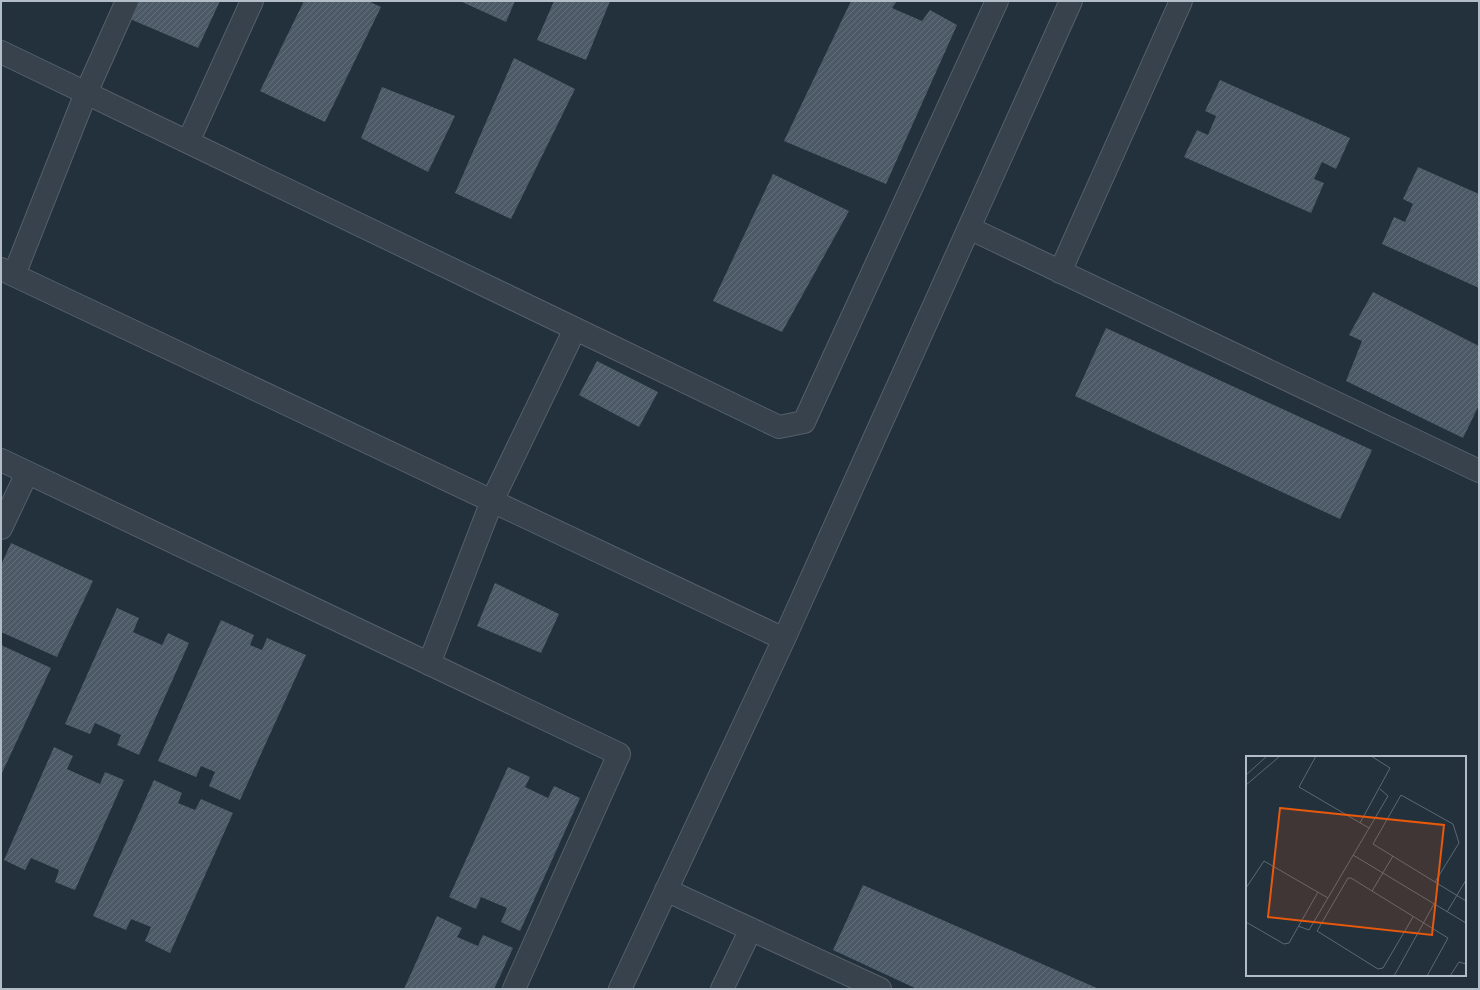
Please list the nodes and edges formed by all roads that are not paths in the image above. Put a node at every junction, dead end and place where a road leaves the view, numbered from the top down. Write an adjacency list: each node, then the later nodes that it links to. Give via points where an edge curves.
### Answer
1 (127, 1): 7 (street)
2 (252, 1): 8 (street)
3 (997, 1): 12 (street, via 804,422 779,427)
4 (1071, 1): 9 (street)
5 (1181, 1): 11 (street)
6 (1, 52): 7 (street)
7 (86, 93): 8 (street); 10 (street)
8 (188, 142): 12 (street)
9 (969, 228): 11 (street); 18 (street)
10 (7, 272): 16 (street)
11 (1060, 272): 14 (street)
12 (575, 329): 16 (street)
13 (1, 460): 15 (street)
14 (1479, 471)
15 (27, 472): 17 (street); 19 (street)
16 (492, 501): 18 (street); 19 (street)
17 (1, 528)
18 (784, 639): 20 (street)
19 (429, 664): 22 (street, via 619,754)
20 (666, 890): 21 (street); 23 (street)
21 (751, 929): 24 (street); 25 (street)
22 (514, 989)
23 (620, 989)
24 (722, 989)
25 (880, 989)

